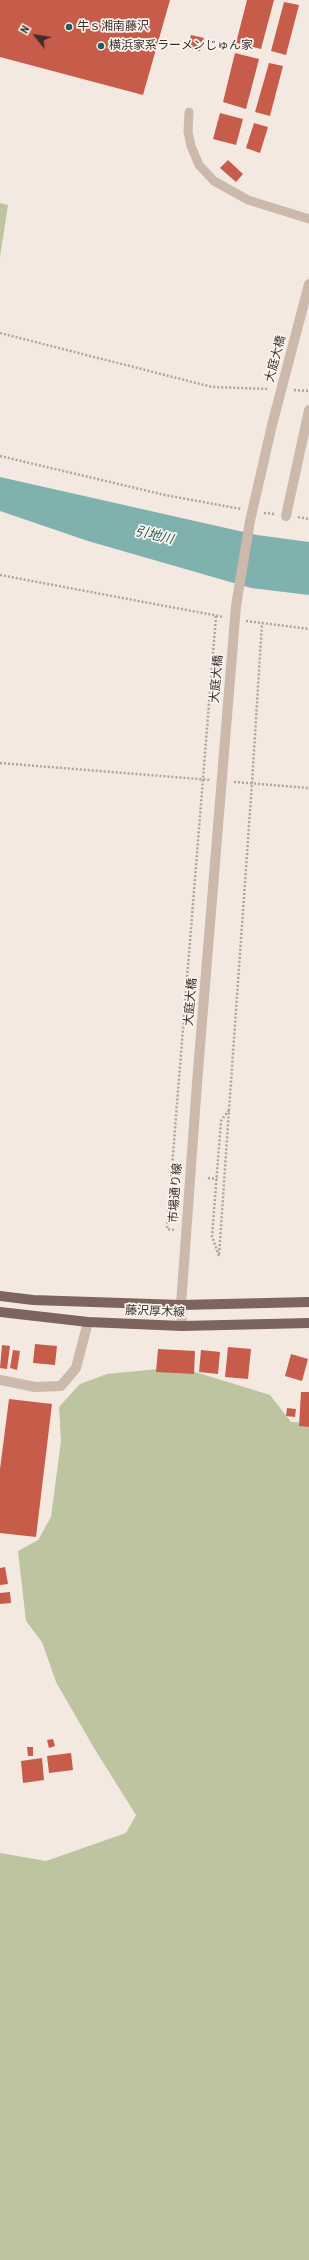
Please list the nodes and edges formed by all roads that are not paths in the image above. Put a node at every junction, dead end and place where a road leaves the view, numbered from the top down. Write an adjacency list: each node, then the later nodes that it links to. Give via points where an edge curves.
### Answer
1 (189, 112): 2 (lane, via 190,146 199,165 214,181 248,200)
2 (309, 219)
3 (309, 284): 6 (street, 大庭大橋, bridge, via 267,447 250,522 236,606)
4 (309, 410): 5 (street)
5 (286, 516)
6 (197, 1083): 9 (street, 市場通り線)
7 (0, 1296): 9 (main road, 藤沢厚木線, via 33,1300)
8 (309, 1302): 9 (main road, 藤沢厚木線)
9 (181, 1305): 13 (street, 市場通り線)
10 (0, 1312): 11 (main road, 藤沢厚木線)
11 (88, 1322): 13 (main road, 藤沢厚木線); 14 (street, via 76,1368 61,1386 35,1387)
12 (309, 1323): 13 (main road, 藤沢厚木線)
13 (182, 1326)
14 (0, 1380)

